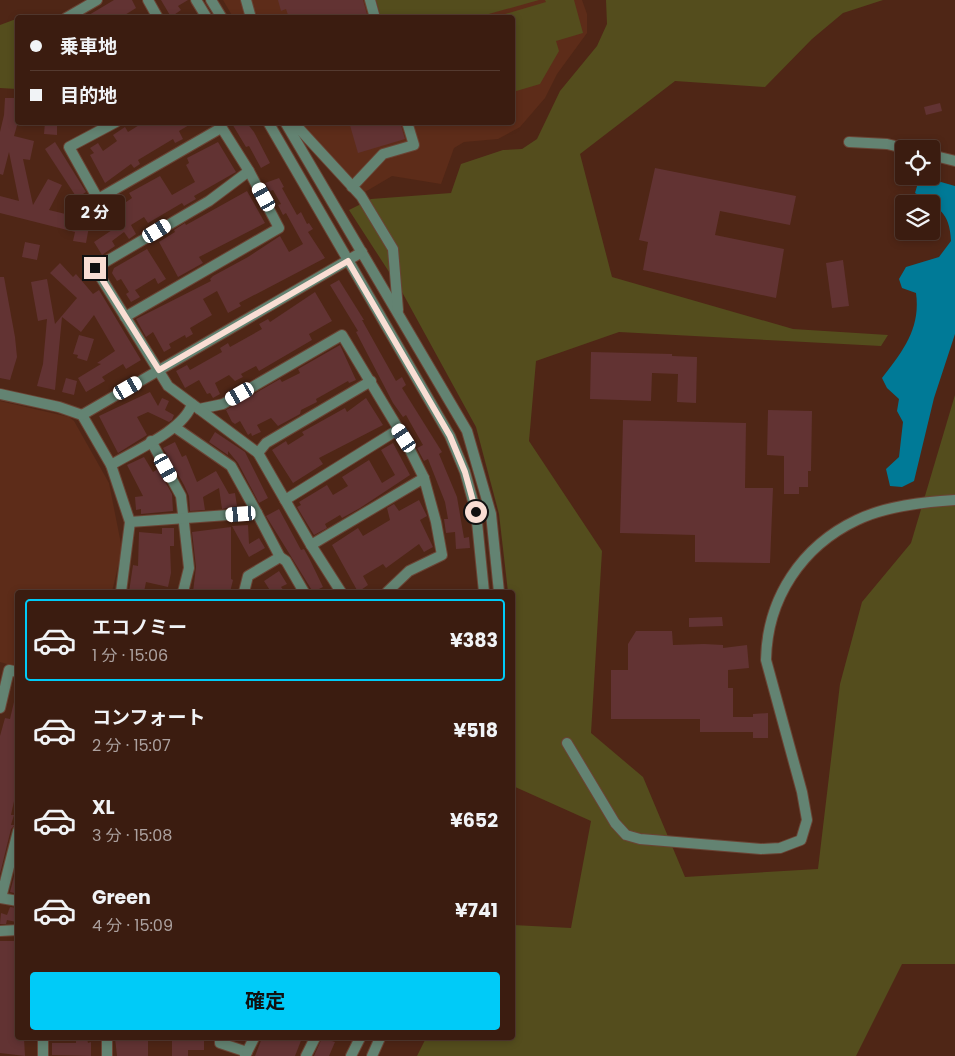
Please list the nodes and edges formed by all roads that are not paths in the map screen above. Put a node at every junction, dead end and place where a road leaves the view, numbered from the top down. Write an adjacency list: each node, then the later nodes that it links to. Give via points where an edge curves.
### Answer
1 (96, 0): 7 (street)
2 (148, 0): 9 (street)
3 (196, 0): 10 (street)
4 (212, 0): 11 (street)
5 (246, 0): 12 (street)
6 (370, 0): 13 (street)
7 (83, 3): 8 (street)
8 (69, 15)
9 (156, 15)
10 (204, 15)
11 (220, 15)
12 (250, 15)
13 (374, 15)
14 (110, 125): 15 (street, via 69,147 98,199)
15 (219, 125): 24 (street)
16 (270, 125): 27 (street)
17 (287, 125): 26 (street)
18 (296, 125): 25 (street)
19 (408, 125): 25 (street, via 414,145 383,154)
20 (849, 142): 21 (street)
21 (895, 146)
22 (940, 157): 23 (street)
23 (955, 160)
24 (249, 171): 29 (street, via 210,201 95,268); 29 (street, via 279,228)
25 (352, 187): 28 (street, via 393,248)
26 (362, 252): 27 (street); 28 (street)
27 (348, 261): 30 (street); 54 (street, via 454,445 476,512)
28 (398, 315): 55 (street, via 467,431 491,514)
29 (125, 317): 30 (street)
30 (159, 370): 33 (street, via 168,386); 34 (street)
31 (371, 381): 33 (street, via 342,335 223,404); 36 (street); 38 (street, via 266,443)
32 (0, 394): 34 (street)
33 (196, 406): 35 (street); 38 (street)
34 (82, 415): 39 (street)
35 (176, 428): 37 (street); 43 (street, via 231,466)
36 (399, 429): 40 (street); 41 (street)
37 (151, 441): 39 (street); 44 (street, via 181,496)
38 (258, 453): 41 (street)
39 (111, 464): 45 (street)
40 (424, 478): 46 (street); 53 (street, via 442,555 409,571)
41 (285, 500): 46 (street)
42 (955, 500): 58 (street, via 925,502 859,519 836,532 805,558 780,592 766,641 766,660 802,792 807,820 801,840 780,848 761,849 640,839 626,835 615,823)
43 (257, 512): 44 (street); 47 (street)
44 (185, 518): 45 (street); 49 (street, via 189,568)
45 (130, 522): 48 (street)
46 (311, 545): 52 (street)
47 (280, 557): 50 (street, via 248,576); 51 (street, via 286,561)
48 (121, 590)
49 (184, 590)
50 (244, 590)
51 (303, 590)
52 (340, 590)
53 (389, 590)
54 (484, 590)
55 (499, 590)
56 (15, 671): 57 (street, via 9,670)
57 (0, 708)
58 (567, 743)
59 (15, 843): 60 (street)
60 (1, 898): 61 (street)
61 (15, 901)
62 (15, 930): 63 (street)
63 (0, 931)
64 (43, 1040): 72 (street)
65 (107, 1040): 73 (street)
66 (220, 1040): 71 (street)
67 (253, 1040): 71 (street)
68 (314, 1040): 74 (street)
69 (359, 1040): 75 (street)
70 (379, 1040): 76 (street)
71 (246, 1054)
72 (43, 1056)
73 (107, 1056)
74 (306, 1056)
75 (351, 1056)
76 (372, 1056)

